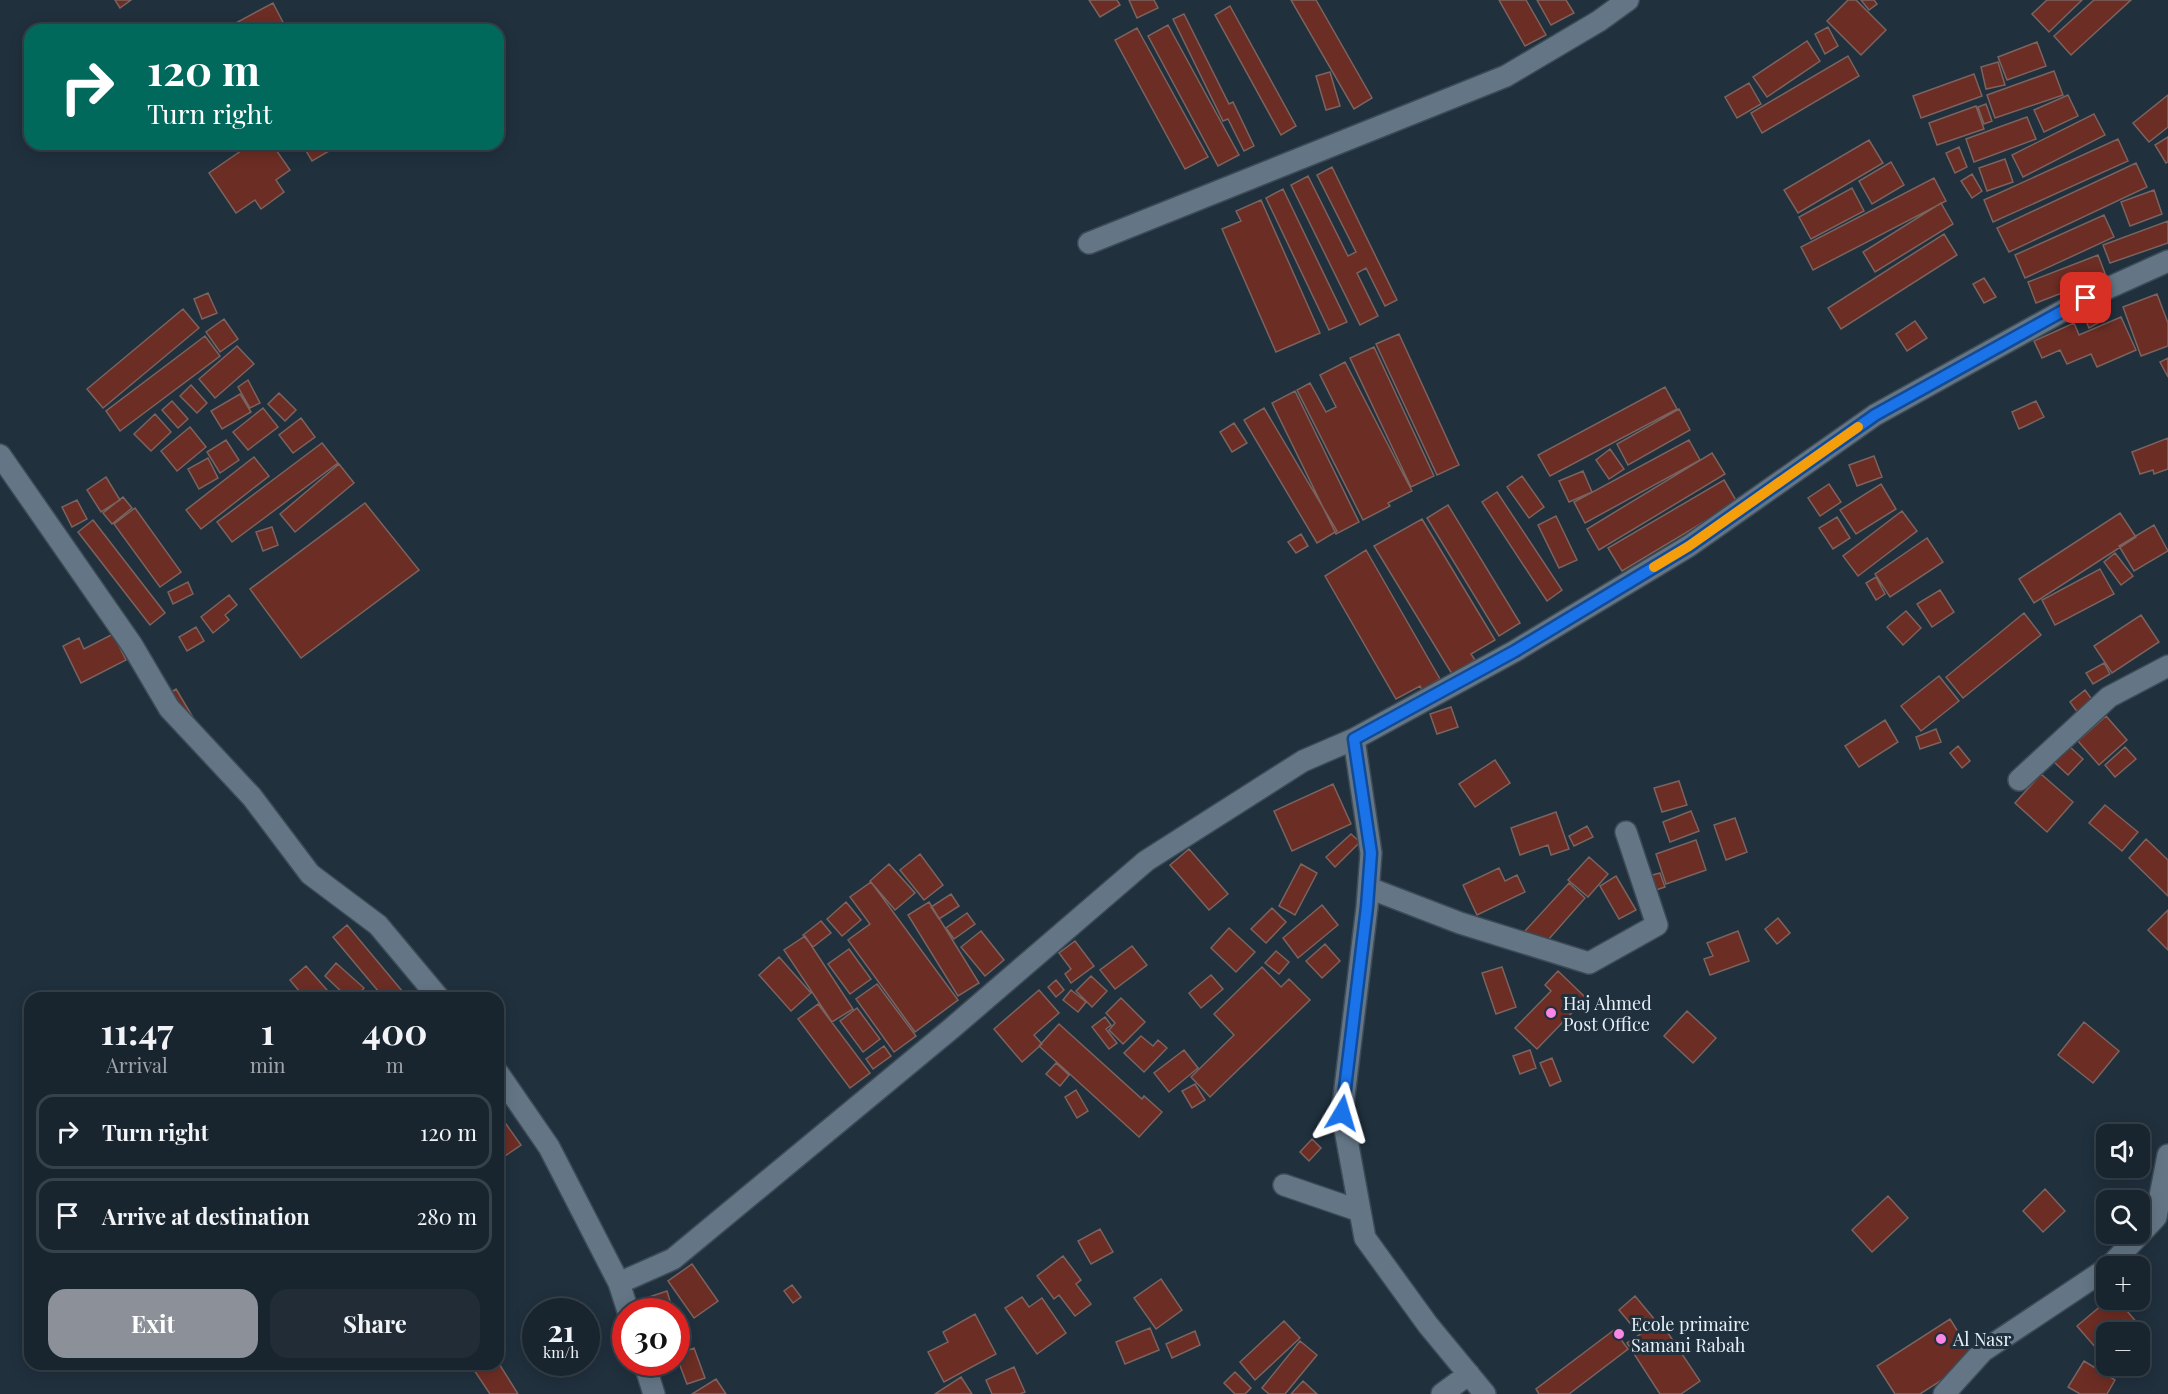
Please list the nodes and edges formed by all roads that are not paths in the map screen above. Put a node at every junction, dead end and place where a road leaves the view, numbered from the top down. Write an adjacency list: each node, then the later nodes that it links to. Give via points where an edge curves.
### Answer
1 (1628, 0): 2 (street, via 1506,76)
2 (1089, 243)
3 (2168, 261): 6 (street, via 2086,298 1875,415 1689,546 1515,651)
4 (0, 455): 10 (street, via 132,645 169,708 252,797 310,874 378,925)
5 (2168, 666): 7 (street, via 2109,697)
6 (1354, 739): 9 (street, via 1371,853); 18 (street, via 1303,761 1146,861 952,1028 673,1258)
7 (2019, 780)
8 (1626, 832): 9 (street, via 1657,925 1589,963 1460,923)
9 (1369, 888): 14 (street, via 1342,1113)
10 (434, 992)
11 (504, 1082): 18 (street, via 549,1147)
12 (2168, 1155): 15 (street)
13 (1284, 1185): 14 (street)
14 (1360, 1211): 20 (street, via 1365,1238)
15 (2162, 1224): 16 (street)
16 (2122, 1256)
17 (2096, 1276): 25 (street, via 1983,1351)
18 (619, 1283): 19 (street)
19 (624, 1298)
20 (1469, 1374): 23 (street); 24 (street)
21 (648, 1376): 22 (street)
22 (654, 1394)
23 (1442, 1394)
24 (1485, 1394)
25 (1944, 1394)

